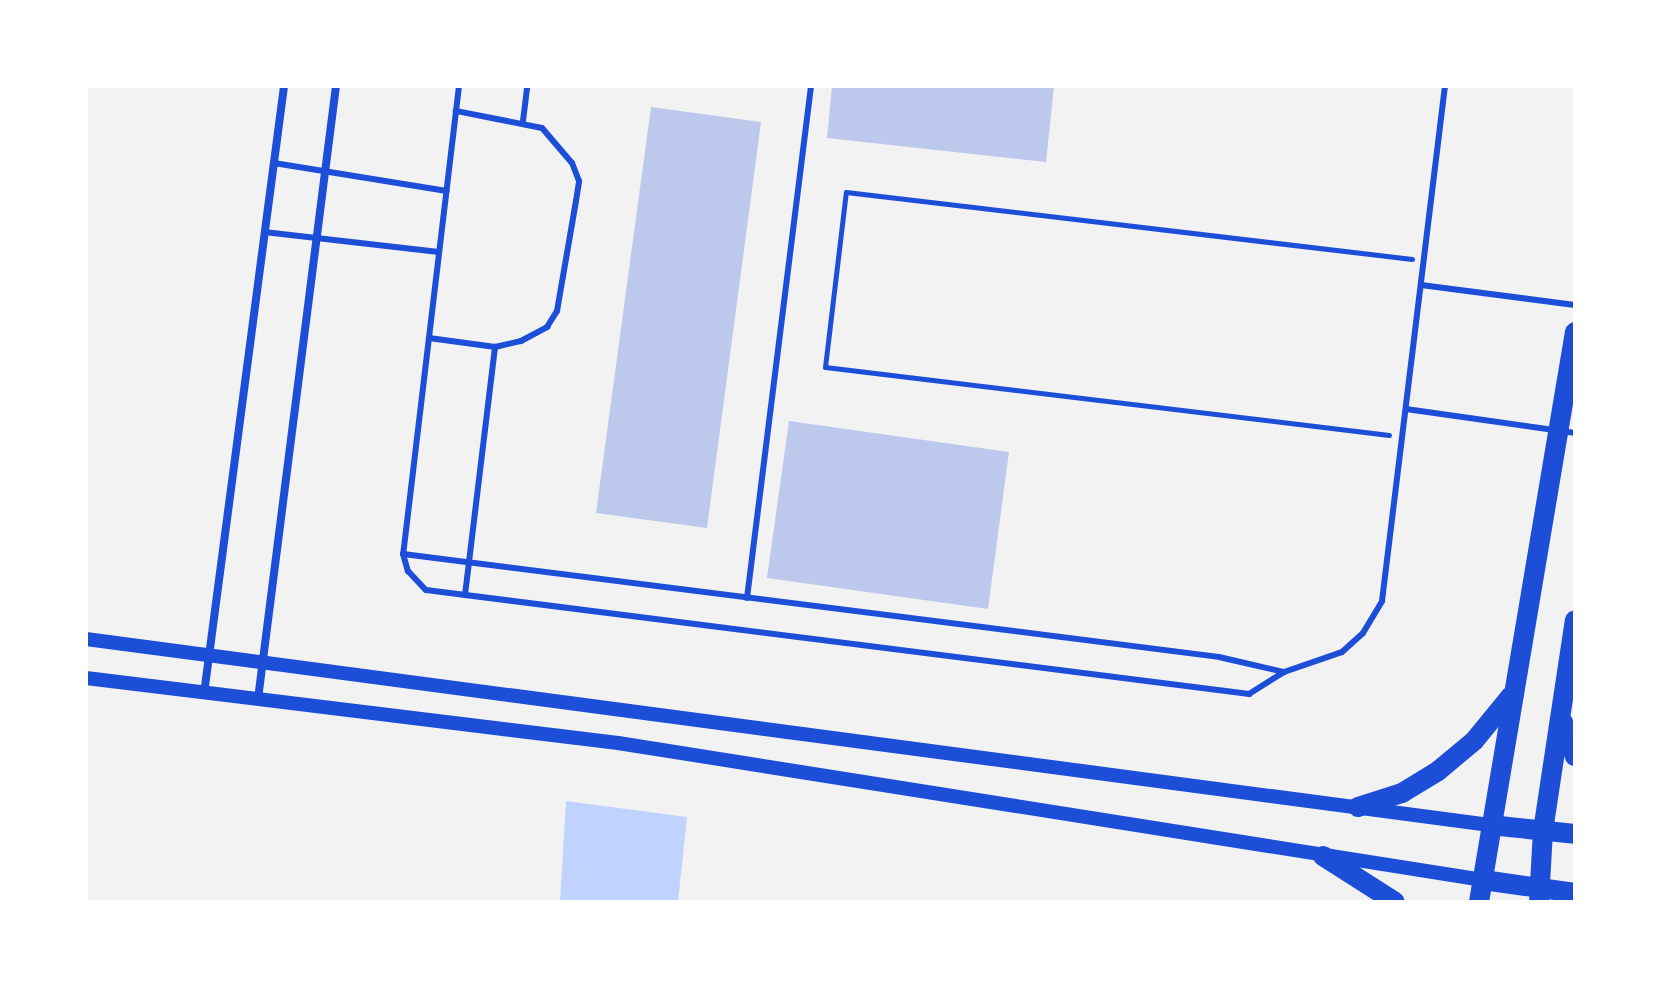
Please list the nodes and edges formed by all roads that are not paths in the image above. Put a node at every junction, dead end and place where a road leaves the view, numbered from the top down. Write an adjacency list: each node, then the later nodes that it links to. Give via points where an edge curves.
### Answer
1 (284, 86): 9 (street)
2 (336, 86): 10 (street)
3 (459, 86): 7 (lane)
4 (527, 86): 8 (lane)
5 (811, 86): 25 (lane)
6 (1445, 86): 15 (lane)
7 (456, 111): 8 (lane); 11 (lane)
8 (523, 121): 19 (lane, via 542,128 561,147 579,181 557,311 547,327)
9 (274, 163): 10 (lane); 12 (street)
10 (325, 172): 11 (lane); 13 (street)
11 (447, 191): 14 (lane)
12 (264, 232): 13 (lane); 28 (street)
13 (316, 238): 14 (lane); 29 (street)
14 (439, 252): 18 (lane)
15 (1421, 285): 16 (lane); 20 (lane)
16 (1575, 305)
17 (1575, 332): 21 (main road)
18 (429, 338): 19 (lane); 22 (lane)
19 (495, 347): 23 (lane)
20 (1406, 409): 21 (lane); 30 (lane, via 1382,601 1363,633 1342,652)
21 (1567, 432): 32 (main road)
22 (403, 554): 23 (lane); 24 (lane, via 408,571 426,590)
23 (469, 563): 24 (lane); 25 (lane)
24 (465, 595): 30 (lane, via 1249,694)
25 (747, 598): 30 (lane, via 1219,657)
26 (1575, 620): 35 (main road)
27 (86, 639): 28 (street)
28 (207, 655): 29 (street); 33 (street)
29 (263, 662): 34 (street); 37 (street)
30 (1284, 672)
31 (86, 678): 33 (street)
32 (1513, 693): 37 (main road, via 1474,741 1438,771 1402,793); 38 (main road)
33 (204, 694): 34 (street)
34 (258, 699): 41 (street, via 634,746)
35 (1561, 715): 36 (main road); 39 (main road)
36 (1575, 756)
37 (1358, 807): 38 (street)
38 (1490, 825): 39 (main road); 42 (main road)
39 (1543, 831): 40 (main road); 44 (main road)
40 (1575, 834)
41 (1323, 856): 42 (street); 45 (main road)
42 (1483, 880): 44 (main road); 46 (main road)
43 (1575, 893): 44 (main road)
44 (1540, 896)
45 (1395, 902)
46 (1479, 902)

